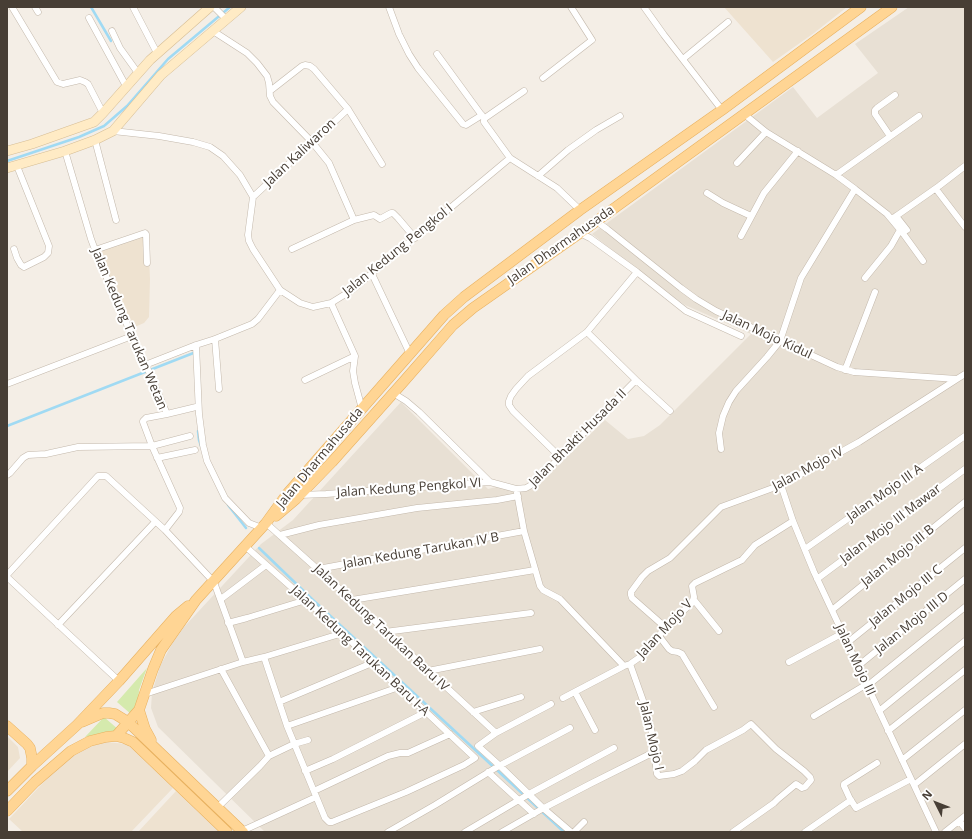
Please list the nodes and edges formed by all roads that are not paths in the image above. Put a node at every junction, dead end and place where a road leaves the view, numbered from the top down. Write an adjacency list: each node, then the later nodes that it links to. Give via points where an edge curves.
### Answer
1 (133, 7): 16 (street)
2 (210, 7): 16 (main road)
3 (214, 7): 12 (street)
4 (241, 7): 12 (main road)
5 (389, 7): 31 (street, via 409,54 462,124 466,125)
6 (571, 7): 20 (street, via 592,40)
7 (644, 7): 18 (street)
8 (861, 7): 26 (main road, Jalan Dharmahusada)
9 (892, 7): 28 (main road, Jalan Dharmahusada)
10 (11, 8): 27 (street, via 57,82 86,82)
11 (89, 18): 21 (street)
12 (225, 18): 14 (main road)
13 (728, 22): 18 (street)
14 (213, 31): 22 (street, via 247,53 257,63 267,76); 32 (main road, via 161,75)
15 (112, 32): 19 (street)
16 (157, 53): 19 (main road)
17 (437, 54): 31 (street)
18 (683, 59): 26 (street)
19 (138, 73): 21 (main road)
20 (543, 78)
21 (126, 86): 27 (main road)
22 (270, 91): 25 (street, via 302,66 307,65 314,69); 36 (street, via 273,102)
23 (524, 91): 31 (street)
24 (895, 95): 34 (street, via 875,110)
25 (348, 109): 36 (street, Jalan Kaliwaron); 42 (street)
26 (722, 110): 52 (main road, Jalan Dharmahusada)
27 (103, 113): 37 (main road, via 94,122)
28 (744, 114): 33 (street); 57 (main road, Jalan Dharmahusada)
29 (620, 116): 47 (street, via 568,150)
30 (919, 116): 34 (street)
31 (483, 117): 40 (street)
32 (113, 131): 35 (main road); 51 (street, via 159,136 210,147 224,156 240,175)
33 (766, 132): 39 (street); 41 (street)
34 (890, 136): 46 (street)
35 (95, 140): 38 (main road); 55 (street)
36 (312, 142): 51 (street, Jalan Kaliwaron); 56 (street, via 329,163)
37 (7, 151)
38 (65, 151): 43 (main road); 65 (street, Jalan Kedung Tarukan Wetan)
39 (798, 151): 46 (street); 53 (street, via 767,190)
40 (510, 158): 47 (street); 62 (street, Jalan Kedung Pengkol I)
41 (737, 163)
42 (382, 164)
43 (17, 166): 45 (main road); 64 (street, via 49,246 44,257 24,267)
44 (965, 166): 49 (street)
45 (7, 168)
46 (836, 175): 48 (street)
47 (538, 176): 52 (street, via 557,188)
48 (855, 188): 54 (street); 82 (street, via 801,278)
49 (936, 189): 54 (street); 58 (street)
50 (706, 193): 53 (street, via 723,204)
51 (252, 197): 75 (street, Jalan Kedung Pengkol I, via 249,241)
52 (580, 210): 66 (main road, Jalan Dharmahusada)
53 (751, 216): 61 (street)
54 (894, 218): 59 (street)
55 (116, 220)
56 (354, 220): 62 (street, via 374,215 380,219 393,213); 63 (street)
57 (596, 221): 60 (main road, Jalan Dharmahusada); 82 (street, Jalan Mojo Kidul, via 696,299)
58 (965, 227)
59 (904, 230): 67 (street); 74 (street)
60 (580, 233): 70 (main road, Jalan Dharmahusada); 71 (street)
61 (741, 236)
62 (415, 238): 72 (street, Jalan Kedung Pengkol I)
63 (292, 248)
64 (14, 249)
65 (95, 250): 68 (street, via 145,233); 79 (street, Jalan Kedung Tarukan Wetan)
66 (523, 253): 69 (main road, Jalan Dharmahusada); 70 (main road, via 526,261)
67 (923, 261)
68 (146, 263)
69 (510, 263): 73 (main road, via 517,268); 84 (main road, Jalan Dharmahusada, via 444,315)
70 (533, 265): 73 (main road, Jalan Dharmahusada)
71 (637, 272): 78 (street); 80 (street, via 686,311)
72 (372, 274): 77 (street, Jalan Kedung Pengkol I); 84 (street)
73 (518, 276): 97 (main road, Jalan Dharmahusada, via 453,325)
74 (865, 278)
75 (280, 290): 77 (street, Jalan Kedung Pengkol I, via 300,303 313,307); 81 (street, via 256,321)
76 (875, 292): 87 (street)
77 (331, 303): 85 (street)
78 (587, 332): 92 (street); 107 (street, via 528,376 509,401 513,411)
79 (132, 336): 86 (street, Jalan Kedung Tarukan Wetan); 93 (street)
80 (741, 336)
81 (216, 339): 83 (street); 95 (street)
82 (780, 341): 87 (street, Jalan Mojo Kidul); 105 (street, via 729,402 722,416 719,433)
83 (196, 345): 86 (street); 119 (street, Jalan Kedung Tarukan Baru IV, via 199,414 207,461 225,498 248,523)
84 (410, 354): 94 (main road, Jalan Dharmahusada)
85 (355, 356): 91 (street); 99 (street, via 355,383)
86 (146, 366): 101 (street, Jalan Kedung Tarukan Wetan)
87 (845, 370): 89 (street, Jalan Mojo Kidul)
88 (965, 374): 90 (street, Jalan Mojo Kidul)
89 (938, 377): 90 (street, Jalan Mojo Kidul); 96 (street)
90 (957, 378): 96 (street, Jalan Mojo IV)
91 (305, 380)
92 (636, 380): 100 (street); 107 (street, Jalan Bhakti Husada II)
93 (7, 384)
94 (380, 388): 97 (street); 99 (main road, Jalan Dharmahusada)
95 (219, 389)
96 (940, 389): 112 (street, Jalan Mojo IV, via 859,442)
97 (392, 394): 111 (street, via 419,412); 114 (main road, Jalan Dharmahusada)
98 (196, 407): 101 (street)
99 (362, 409): 119 (main road, Jalan Dharmahusada, via 286,494)
100 (670, 411)
101 (167, 414): 104 (street, Jalan Kedung Tarukan Wetan, via 146,418 143,421)
102 (190, 436): 104 (street)
103 (965, 436): 125 (street, Jalan Mojo III A)
104 (152, 446): 108 (street, Jalan Kedung Tarukan Wetan); 110 (street, via 78,447 28,455)
105 (721, 449)
106 (195, 450): 108 (street)
107 (560, 457): 113 (street, Jalan Bhakti Husada II, via 529,487)
108 (158, 458): 120 (street, Jalan Kedung Tarukan Wetan, via 180,508)
109 (965, 469): 130 (street, Jalan Mojo III Mawar)
110 (7, 475)
111 (490, 482): 113 (street, Jalan Kedung Pengkol VI); 114 (street, Jalan Kedung Pengkol VI)
112 (782, 485): 117 (street, Jalan Mojo III); 143 (street, Jalan Mojo IV, via 722,507 670,558 642,577 631,592 631,596)
113 (516, 489): 115 (street)
114 (300, 495): 119 (main road, Jalan Dharmahusada)
115 (518, 496): 121 (street); 122 (street, via 417,508 319,525)
116 (965, 502): 139 (street, Jalan Mojo III B)
117 (793, 521): 125 (street, Jalan Mojo III); 137 (street, Jalan Mojo V, via 755,544 742,560 695,583 692,586)
118 (155, 522): 120 (street); 129 (street, via 106,476 98,476); 142 (street)
119 (264, 525): 122 (street, Jalan Kedung Tarukan Baru IV); 123 (main road, Jalan Dharmahusada)
120 (165, 530): 132 (street)
121 (524, 532): 127 (street, Jalan Kedung Tarukan IV B); 128 (street)
122 (280, 535): 127 (street, Jalan Kedung Tarukan Baru IV)
123 (245, 546): 126 (street, Jalan Kedung Tarukan Baru I-A); 132 (main road, Jalan Dharmahusada)
124 (965, 548): 150 (street, Jalan Mojo III C)
125 (805, 549): 130 (street, Jalan Mojo III)
126 (266, 565): 133 (street); 135 (street, Jalan Kedung Tarukan Baru I-A)
127 (318, 570): 136 (street, Jalan Kedung Tarukan Baru IV)
128 (535, 570): 136 (street); 156 (street, via 542,589 560,599)
129 (7, 576): 142 (street)
130 (817, 579): 139 (street, Jalan Mojo III)
131 (965, 579): 157 (street, Jalan Mojo III D)
132 (213, 581): 133 (street); 134 (main road, Jalan Dharmahusada)
133 (221, 599): 141 (street)
134 (196, 600): 161 (main road, Jalan Dharmahusada, via 176,616); 165 (main road, Jalan Dharmahusada, via 161,650)
135 (306, 600): 141 (street); 146 (street, Jalan Kedung Tarukan Baru I-A)
136 (352, 600): 145 (street, Jalan Kedung Tarukan Baru IV)
137 (694, 600): 143 (street, Jalan Mojo V); 144 (street)
138 (965, 607): 162 (street)
139 (832, 610): 147 (street, Jalan Mojo III)
140 (531, 613): 145 (street)
141 (228, 623): 153 (street)
142 (58, 625): 161 (street)
143 (665, 627): 148 (street, Jalan Mojo V)
144 (719, 631)
145 (385, 632): 160 (street, Jalan Kedung Tarukan Baru IV)
146 (343, 633): 152 (street); 155 (street, Jalan Kedung Tarukan Baru I-A)
147 (843, 633): 150 (street, Jalan Mojo III); 154 (street)
148 (659, 636): 156 (street, Jalan Mojo V, via 644,653); 170 (street, via 669,649 682,654)
149 (965, 641): 173 (street)
150 (847, 643): 157 (street, Jalan Mojo III)
151 (540, 649): 160 (street)
152 (264, 657): 153 (street); 168 (street)
153 (243, 662): 158 (street)
154 (789, 662)
155 (372, 663): 163 (street, Jalan Kedung Tarukan Baru I-A); 168 (street)
156 (627, 665): 164 (street, Jalan Mojo V); 193 (street, Jalan Mojo I, via 646,709)
157 (858, 666): 162 (street, Jalan Mojo III)
158 (221, 669): 165 (street); 195 (street)
159 (965, 670): 183 (street)
160 (428, 671): 175 (street, Jalan Kedung Tarukan Baru IV)
161 (119, 680): 178 (main road, Jalan Dharmahusada)
162 (867, 685): 173 (street, Jalan Mojo III); 176 (street)
163 (399, 687): 174 (street, Jalan Kedung Tarukan Baru I-A); 180 (street)
164 (575, 692): 167 (street, Jalan Mojo V); 182 (street)
165 (145, 694): 171 (main road, Jalan Dharmahusada)
166 (521, 697): 175 (street)
167 (563, 698)
168 (279, 702): 180 (street)
169 (551, 704): 184 (street)
170 (714, 707)
171 (139, 710): 177 (main road); 190 (main road)
172 (965, 710): 196 (street)
173 (879, 711): 183 (street, Jalan Mojo III)
174 (426, 712): 185 (street, Jalan Kedung Tarukan Baru I-A); 200 (street)
175 (473, 712): 184 (street, Jalan Kedung Tarukan Baru IV)
176 (814, 716)
177 (128, 722): 178 (main road, via 115,714 103,713); 186 (main road); 190 (main road)
178 (78, 725): 198 (main road)
179 (7, 726): 198 (main road, via 30,748)
180 (287, 726): 188 (street)
181 (570, 728): 199 (street)
182 (595, 730)
183 (888, 731): 196 (street, Jalan Mojo III)
184 (496, 733): 191 (street)
185 (450, 734): 194 (street, Jalan Kedung Tarukan Baru I-A); 204 (street, via 408,753 388,756)
186 (116, 736): 210 (main road, via 90,741 71,752 35,782); 217 (main road, via 132,742)
187 (308, 740): 188 (street)
188 (294, 744): 195 (street); 200 (street)
189 (965, 744): 202 (street)
190 (153, 746): 208 (main road)
191 (477, 747): 194 (street); 199 (street)
192 (614, 748): 205 (street)
193 (654, 752): 209 (street); 223 (street, Jalan Mojo I, via 658,775 674,774 686,768 706,750 751,724 810,777 811,780 805,787 796,784)
194 (472, 755): 204 (street, via 474,759 464,765 332,822 325,818)
195 (269, 756): 208 (street)
196 (902, 760): 202 (street, Jalan Mojo III)
197 (877, 764): 207 (street, via 845,783)
198 (32, 766): 203 (main road)
199 (498, 766): 201 (street); 205 (street)
200 (306, 771): 204 (street)
201 (490, 771): 206 (street); 218 (street)
202 (912, 782): 207 (street, via 857,808); 225 (street, Jalan Mojo III)
203 (7, 791)
204 (315, 794): 216 (street)
205 (528, 794): 206 (street); 209 (street)
206 (520, 800): 211 (street); 219 (street)
207 (851, 800): 224 (street)
208 (218, 807): 216 (main road)
209 (543, 808): 211 (street); 221 (street)
210 (7, 811)
211 (535, 813): 220 (street)
212 (965, 816): 213 (street)
213 (959, 821): 215 (street); 226 (street)
214 (584, 822): 222 (street)
215 (965, 828)
216 (242, 831)
217 (227, 832)
218 (388, 832)
219 (465, 832)
220 (502, 832)
221 (571, 832)
222 (574, 832)
223 (733, 832)
224 (805, 832)
225 (936, 832)
226 (945, 832)

